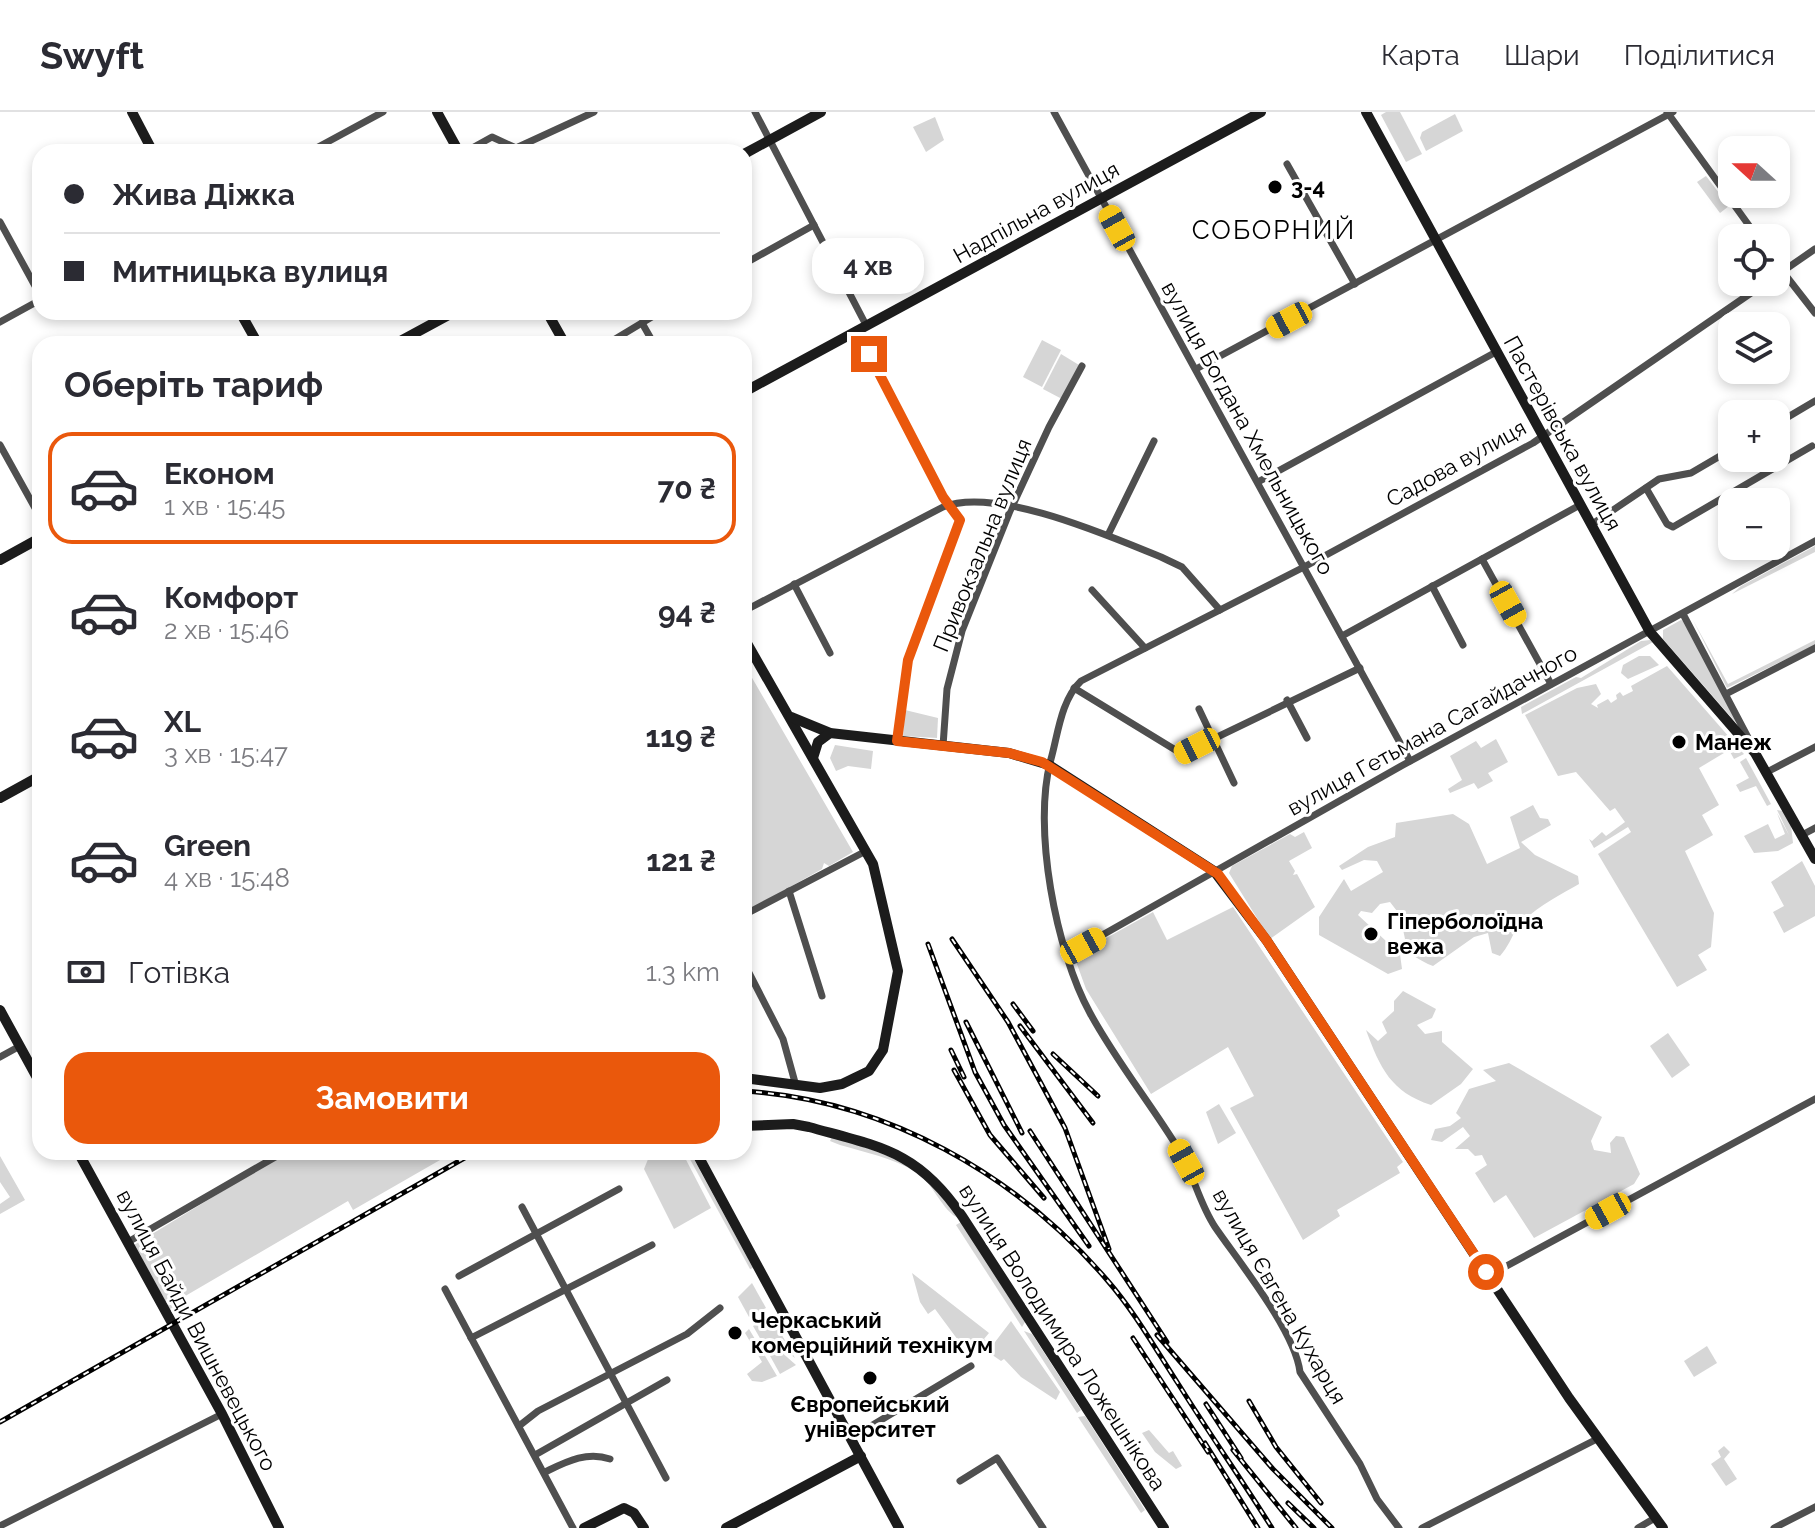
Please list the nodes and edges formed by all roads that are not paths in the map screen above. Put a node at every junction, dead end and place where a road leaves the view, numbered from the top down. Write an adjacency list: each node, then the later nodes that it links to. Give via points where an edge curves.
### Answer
1 (132, 112): 12 (main road)
2 (383, 112): 13 (street)
3 (437, 112): 14 (main road)
4 (594, 112): 17 (street)
5 (755, 112): 11 (street)
6 (821, 112): 11 (main road)
7 (1054, 112): 20 (street, вулиця Богдана Хмельницького)
8 (1261, 112): 20 (main road, Надпільна вулиця)
9 (1366, 112): 24 (main road, Пастерівська вулиця)
10 (1669, 113): 22 (street); 24 (street)
11 (770, 140): 18 (main road); 23 (street)
12 (149, 144)
13 (324, 144)
14 (457, 144)
15 (478, 144): 16 (street, via 492,137)
16 (507, 144)
17 (525, 144)
18 (752, 150)
19 (1287, 164): 29 (street)
20 (1101, 199): 38 (main road, Надпільна вулиця); 44 (street, вулиця Богдана Хмельницького)
21 (0, 222): 28 (street)
22 (1748, 224)
23 (814, 225): 26 (street); 38 (street)
24 (1435, 240): 29 (street); 42 (main road, Пастерівська вулиця)
25 (1815, 249): 27 (street)
26 (752, 260)
27 (1790, 266)
28 (32, 282)
29 (1355, 284): 44 (street)
30 (1790, 285): 33 (street)
31 (1747, 296): 48 (street, Садова вулиця)
32 (32, 302): 36 (street)
33 (1815, 313)
34 (440, 320): 39 (main road)
35 (647, 320): 37 (street)
36 (0, 322)
37 (642, 323): 40 (street); 41 (street)
38 (861, 328): 45 (main road, Надпільна вулиця); 56 (street)
39 (413, 336)
40 (620, 336)
41 (649, 336)
42 (1496, 352): 48 (main road, Пастерівська вулиця); 53 (street)
43 (1082, 366): 58 (street, Привокзальна вулиця)
44 (1196, 369): 53 (street, вулиця Богдана Хмельницького)
45 (752, 388)
46 (1815, 401): 47 (street)
47 (1790, 416)
48 (1542, 436): 57 (main road, Пастерівська вулиця); 65 (street, Садова вулиця)
49 (1154, 441): 60 (street)
50 (0, 445): 55 (street)
51 (1812, 446): 54 (street, via 1673,527)
52 (1718, 457): 54 (street)
53 (1258, 482): 65 (street, вулиця Богдана Хмельницького)
54 (1646, 488): 59 (street)
55 (32, 503)
56 (949, 504): 58 (street); 66 (street); 89 (street, via 960,523 908,660)
57 (1580, 505): 59 (main road, Пастерівська вулиця); 63 (street)
58 (1012, 506): 60 (street); 90 (street, Привокзальна вулиця, via 957,645)
59 (1591, 525): 72 (main road, Пастерівська вулиця)
60 (1108, 535): 70 (street, via 1182,567)
61 (1815, 541): 71 (street, вулиця Гетьмана Сагайдачного)
62 (32, 542): 64 (main road)
63 (1482, 559): 67 (street); 80 (street)
64 (0, 560)
65 (1304, 567): 70 (street, Садова вулиця); 73 (street, вулиця Богдана Хмельницького)
66 (794, 584): 69 (street); 78 (street)
67 (1432, 586): 73 (street); 74 (street)
68 (1092, 590): 75 (street)
69 (752, 607)
70 (1220, 610): 75 (street, Садова вулиця)
71 (1683, 614): 72 (street, вулиця Гетьмана Сагайдачного); 82 (street, Пастерівська вулиця)
72 (1650, 632): 80 (street, вулиця Гетьмана Сагайдачного); 92 (main road, Пастерівська вулиця)
73 (1342, 636): 79 (street, вулиця Богдана Хмельницького)
74 (1463, 645)
75 (1145, 648): 81 (street, Садова вулиця)
76 (1815, 648): 82 (street)
77 (752, 651): 85 (main road)
78 (830, 653)
79 (1360, 668): 83 (street); 94 (street, вулиця Богдана Хмельницького)
80 (1551, 684): 94 (street, вулиця Гетьмана Сагайдачного)
81 (1074, 688): 87 (street, via 1177,754); 95 (street)
82 (1726, 694): 92 (street, Пастерівська вулиця)
83 (1287, 700): 87 (street); 88 (street)
84 (1199, 709): 87 (street)
85 (791, 717): 86 (main road); 93 (main road)
86 (830, 733): 89 (main road); 93 (main road, via 818,742)
87 (1212, 738): 98 (street)
88 (1307, 738)
89 (897, 741): 90 (main road)
90 (943, 746): 95 (main road, via 1009,753)
91 (1815, 747): 96 (street)
92 (1755, 753): 96 (main road, Пастерівська вулиця)
93 (813, 758): 102 (main road)
94 (1410, 761): 104 (street, вулиця Гетьмана Сагайдачного)
95 (1049, 765): 104 (main road); 107 (street, вулиця Євгена Кухарця, via 1045,851)
96 (1767, 772): 101 (main road, Пастерівська вулиця)
97 (32, 780): 99 (main road)
98 (1234, 783)
99 (0, 798)
100 (1815, 828): 101 (street)
101 (1802, 835): 103 (main road, Пастерівська вулиця)
102 (866, 851): 105 (street); 115 (main road, via 878,879 898,971 883,1050 874,1068 855,1079 824,1088)
103 (1815, 859)
104 (1214, 871): 107 (street, вулиця Гетьмана Сагайдачного); 127 (main road, via 1267,941)
105 (789, 891): 106 (street); 109 (street)
106 (752, 911)
107 (1067, 955): 158 (street, вулиця Євгена Кухарця, via 1092,1016 1194,1177 1203,1208 1274,1313 1300,1372)
108 (752, 979): 115 (street, via 784,1042)
109 (822, 996)
110 (0, 1010): 111 (main road)
111 (20, 1046): 112 (street); 113 (main road)
112 (0, 1057)
113 (32, 1068)
114 (752, 1079): 115 (main road)
115 (796, 1086)
116 (1815, 1099): 127 (street)
117 (752, 1126): 157 (main road, вулиця Володимира Ложешнікова, via 809,1127 906,1157 924,1170 954,1205)
118 (82, 1160): 124 (main road, вулиця Байди Вишневецького)
119 (270, 1160): 124 (street)
120 (700, 1160): 138 (main road)
121 (619, 1189): 123 (street)
122 (522, 1207): 123 (street)
123 (535, 1233): 126 (street); 129 (street)
124 (128, 1242): 136 (main road, вулиця Байди Вишневецького)
125 (652, 1245): 129 (street)
126 (459, 1276)
127 (1488, 1276): 139 (main road)
128 (445, 1289): 131 (street)
129 (565, 1290): 131 (street); 133 (street)
130 (720, 1308): 133 (street, via 687,1334)
131 (471, 1338): 137 (street)
132 (971, 1366): 138 (street)
133 (609, 1373): 135 (street); 137 (street)
134 (667, 1380): 135 (street)
135 (624, 1404): 140 (street); 144 (street)
136 (222, 1414): 148 (street); 150 (main road, вулиця Байди Вишневецького)
137 (519, 1426): 140 (street)
138 (851, 1438): 141 (main road)
139 (1597, 1439): 147 (main road); 149 (street)
140 (535, 1455): 143 (street)
141 (861, 1456): 154 (main road); 155 (main road)
142 (610, 1459): 143 (street, via 588,1456)
143 (545, 1472): 151 (street)
144 (666, 1478)
145 (960, 1481): 156 (street, via 997,1458)
146 (1815, 1507): 161 (street)
147 (1655, 1518): 159 (street); 160 (main road)
148 (0, 1526)
149 (1424, 1527)
150 (279, 1528)
151 (573, 1528)
152 (584, 1528): 153 (main road, via 624,1508)
153 (644, 1528)
154 (726, 1528)
155 (899, 1528)
156 (1043, 1528)
157 (1164, 1528)
158 (1399, 1528)
159 (1638, 1528)
160 (1663, 1528)
161 (1774, 1528)

